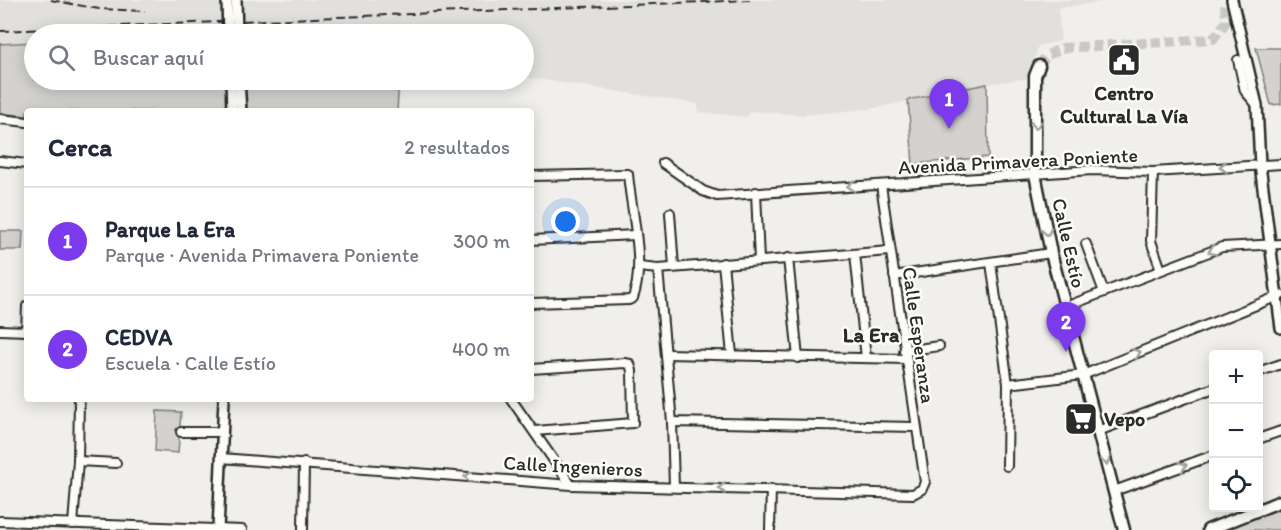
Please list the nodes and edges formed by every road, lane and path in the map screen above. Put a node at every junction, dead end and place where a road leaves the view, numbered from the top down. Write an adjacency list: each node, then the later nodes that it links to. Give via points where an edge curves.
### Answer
1 (227, 0): 4 (street, bridge)
2 (236, 0): 5 (street, bridge)
3 (1232, 0): 10 (street)
4 (228, 24)
5 (237, 24)
6 (1238, 60): 10 (street, via 1245,91)
7 (1039, 66): 21 (main road, Calle Estío, one-way to 21, via 1035,76)
8 (231, 90): 11 (street)
9 (240, 90): 12 (street)
10 (1257, 105): 19 (street)
11 (232, 108)
12 (241, 108)
13 (0, 119): 14 (street)
14 (24, 122)
15 (0, 161): 17 (street)
16 (663, 163): 24 (street, Avenida Primavera Poniente, via 709,194)
17 (24, 164)
18 (1281, 164): 19 (street, Avenida Primavera Poniente)
19 (1260, 165): 20 (street, Avenida Primavera Poniente, one-way to 20); 29 (street)
20 (1153, 172): 21 (street, Avenida Primavera Poniente, via 1092,170); 41 (street, via 1151,241)
21 (1035, 174): 23 (street, Avenida Primavera Poniente); 32 (main road, Calle Estío, one-way to 32)
22 (534, 176): 26 (street, via 628,174)
23 (881, 185): 24 (street, Avenida Primavera Poniente, one-way to 24); 31 (street, Calle Esperanza)
24 (756, 192): 35 (street)
25 (670, 213): 39 (street)
26 (635, 235): 27 (street); 38 (street)
27 (534, 240)
28 (1086, 244): 43 (street)
29 (1269, 244): 30 (street); 41 (street, one-way to 41, via 1222,248); 44 (street)
30 (1281, 244)
31 (890, 251): 33 (street); 42 (street, Calle Esperanza)
32 (1051, 253): 37 (street); 46 (main road, Calle Estío)
33 (855, 254): 34 (street); 55 (street)
34 (788, 258): 35 (street); 54 (street)
35 (759, 261): 36 (street)
36 (723, 264): 39 (street); 52 (street)
37 (991, 264): 42 (street); 60 (street)
38 (639, 267): 40 (street); 45 (street, via 633,298 629,300)
39 (674, 267): 40 (street)
40 (658, 268): 51 (street)
41 (1161, 270): 43 (street)
42 (894, 276): 53 (street, Calle Esperanza)
43 (1104, 292): 46 (street)
44 (1279, 295): 47 (street); 59 (street, one-way to 44)
45 (534, 303)
46 (1065, 307): 59 (main road, Calle Estío)
47 (1281, 328)
48 (0, 330): 49 (street)
49 (24, 332)
50 (939, 346): 53 (street)
51 (667, 354): 52 (street); 65 (street)
52 (732, 355): 54 (street)
53 (905, 355): 55 (street); 66 (street, Calle Esperanza)
54 (798, 358): 55 (street)
55 (866, 358)
56 (1281, 364): 58 (street)
57 (534, 369): 67 (street, via 630,364 633,423)
58 (1263, 370)
59 (1083, 375): 60 (street); 68 (main road, Calle Estío)
60 (1008, 384): 78 (street)
61 (1209, 390): 68 (street)
62 (79, 402): 75 (street)
63 (224, 402): 71 (street)
64 (513, 402): 67 (street)
65 (672, 422): 66 (street); 80 (street)
66 (915, 427): 82 (street, Calle Esperanza, via 925,482)
67 (535, 431): 79 (street)
68 (1098, 431): 83 (main road, Calle Estío, one-way to 83)
69 (1281, 431): 72 (street)
70 (181, 432): 71 (street)
71 (223, 432): 74 (street)
72 (1263, 437)
73 (1209, 457): 83 (street, one-way to 73)
74 (221, 458): 77 (street, Calle Ingenieros); 87 (street)
75 (78, 461): 76 (street); 86 (street)
76 (116, 463)
77 (304, 463): 79 (street, Calle Ingenieros, one-way to 77); 89 (street)
78 (1007, 466)
79 (571, 485): 80 (street, Calle Ingenieros)
80 (674, 487): 81 (street, Calle Ingenieros, one-way to 80)
81 (771, 489): 82 (street, Calle Ingenieros, via 913,494); 90 (street)
82 (922, 489)
83 (1114, 491): 91 (main road, Calle Estío)
84 (1281, 501): 92 (main road)
85 (0, 520): 86 (street)
86 (73, 524): 87 (street)
87 (218, 530): 88 (street)
88 (242, 530)
89 (303, 530)
90 (770, 530)
91 (1124, 530)
92 (1208, 530)

